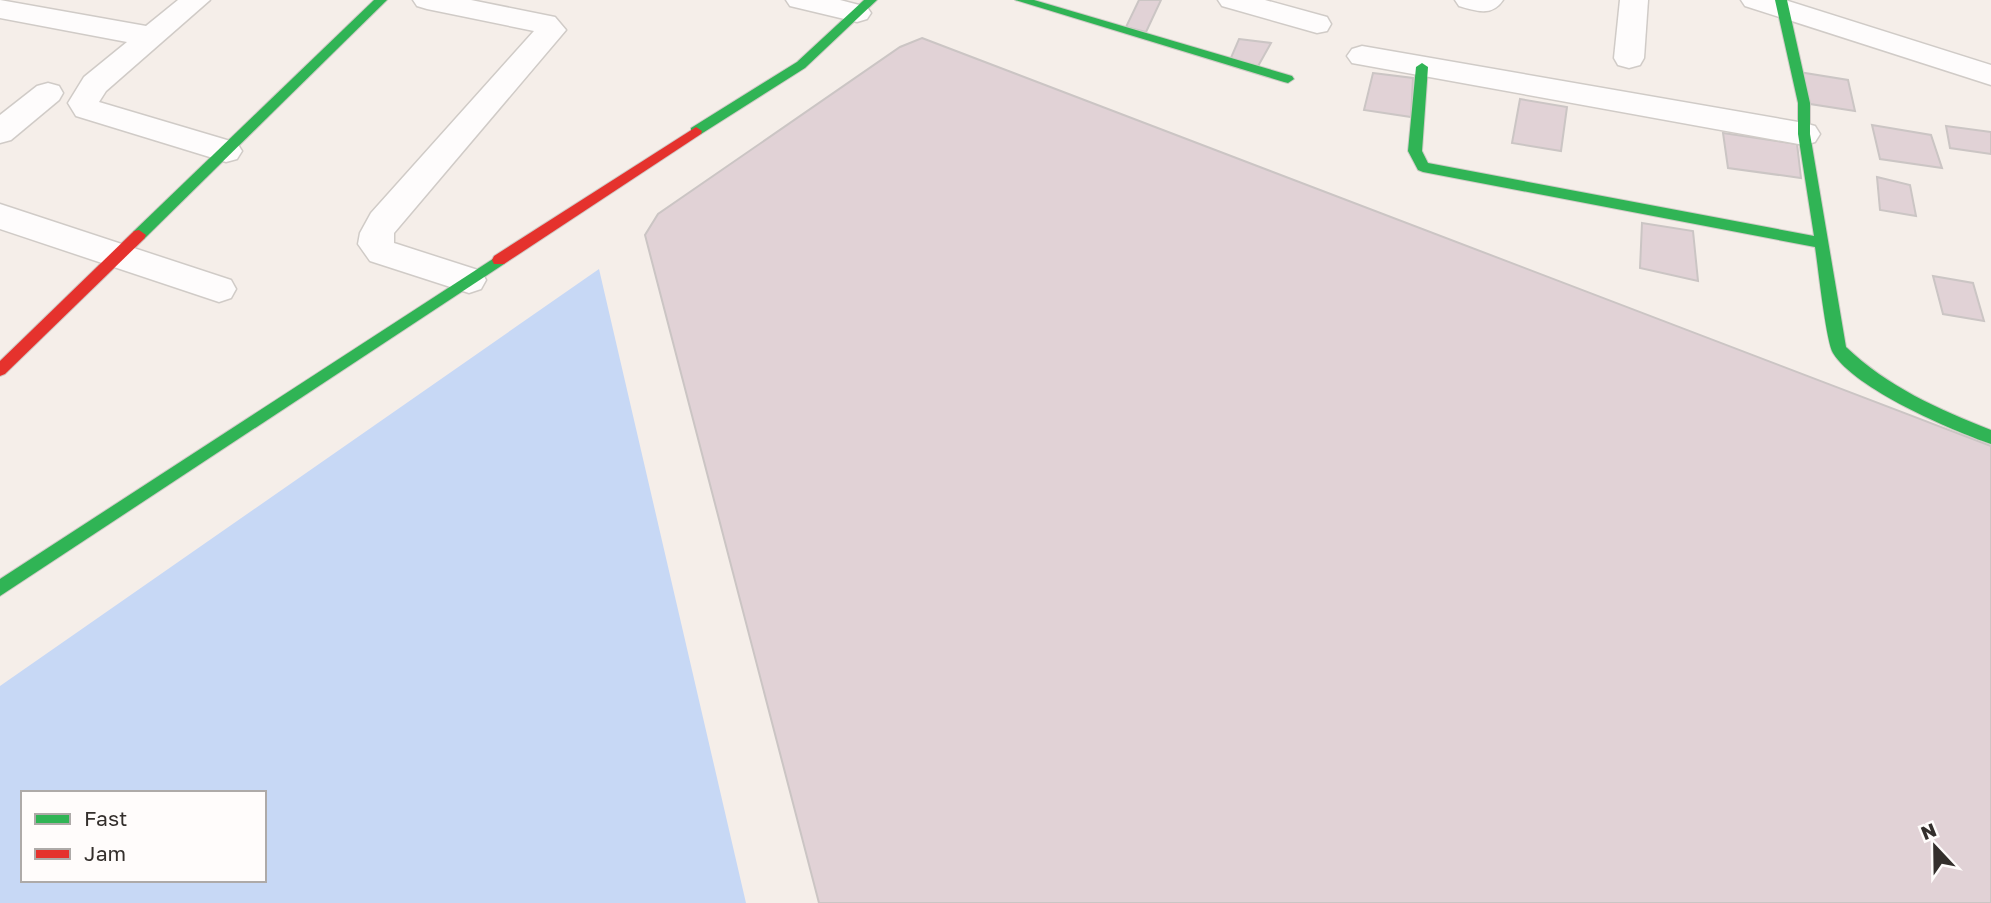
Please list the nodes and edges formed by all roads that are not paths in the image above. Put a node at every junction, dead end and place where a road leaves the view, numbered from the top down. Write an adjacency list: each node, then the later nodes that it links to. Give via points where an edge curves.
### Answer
1 (197, 0): 16 (street)
2 (381, 0): 25 (street)
3 (427, 0): 29 (street, via 545,24 551,30 377,233 375,244 382,252)
4 (800, 0): 13 (street)
5 (1021, 0): 11 (street)
6 (1232, 0): 15 (street)
7 (1469, 0): 8 (street)
8 (1489, 0)
9 (1634, 0): 18 (street)
10 (1755, 0): 12 (street)
11 (1052, 4): 21 (street)
12 (1783, 5): 20 (street); 24 (street, via 1804,103)
13 (864, 6): 29 (street, via 801,65)
14 (0, 9): 16 (street)
15 (1317, 24)
16 (152, 37): 25 (street, via 87,93 83,103 87,109)
17 (1362, 56): 19 (street)
18 (1629, 58)
19 (1422, 66): 24 (street); 27 (street, via 1415,151 1423,167)
20 (1991, 75)
21 (1288, 79)
22 (48, 93): 23 (street)
23 (0, 132)
24 (1804, 134): 27 (street)
25 (226, 151): 28 (street)
26 (0, 216): 28 (street)
27 (1822, 243): 32 (street, via 1839,350 1848,362 1936,415)
28 (120, 254): 30 (street); 31 (street)
29 (469, 280): 33 (street)
30 (219, 289)
31 (0, 370)
32 (1991, 437)
33 (0, 588)

